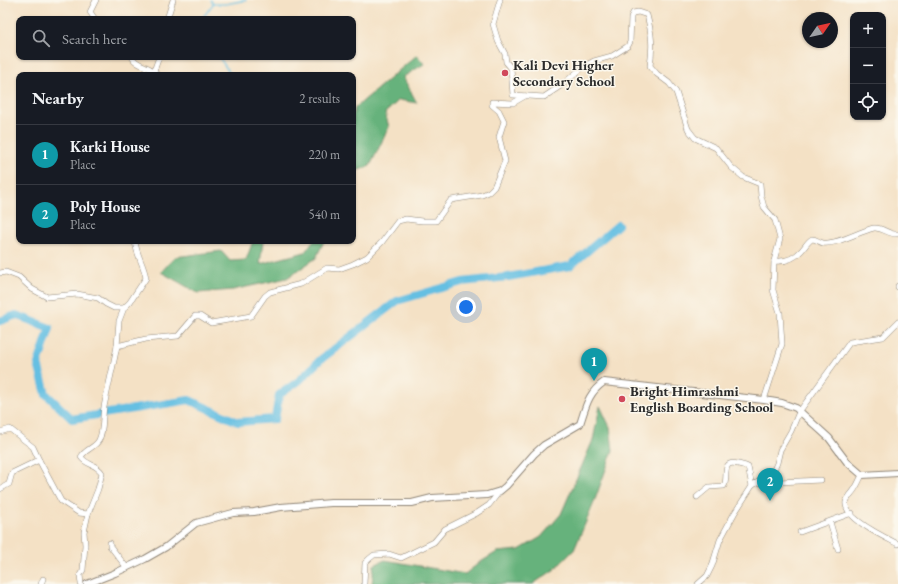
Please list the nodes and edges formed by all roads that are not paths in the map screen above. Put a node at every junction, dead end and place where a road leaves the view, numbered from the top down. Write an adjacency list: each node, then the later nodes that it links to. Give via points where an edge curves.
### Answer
1 (96, 0): 4 (street, via 90,12)
2 (173, 0): 5 (street)
3 (500, 0): 10 (street, via 493,24 506,62 511,68 513,95)
4 (93, 16)
5 (168, 16)
6 (134, 60): 8 (street)
7 (158, 60): 9 (street)
8 (153, 72)
9 (155, 72)
10 (525, 96): 13 (street, via 544,97 562,86 583,67 612,56 628,46 633,13 646,15 653,48 650,66 676,92 688,129 695,138 716,148 731,168 760,184 764,207 775,220 780,239); 17 (street, via 513,103 492,102 504,121 499,137 505,162 494,187 489,192 482,196 451,200 436,221 398,221 367,256 340,269 327,268 301,284 270,292 251,316 211,323 200,316 195,316 178,336 146,339)
11 (898, 234): 13 (street, via 890,234 878,228 827,242 812,239 800,253 790,259)
12 (134, 244): 15 (street, via 146,278)
13 (774, 261): 18 (street, via 773,290 780,313 782,344)
14 (0, 273): 15 (street, via 6,272 20,277 32,289 47,297 77,294 98,298 114,308)
15 (124, 308): 17 (street, via 118,321)
16 (898, 322): 19 (street, via 883,336 850,342)
17 (117, 346): 30 (street, via 99,441 81,457 96,465 102,473)
18 (764, 400): 19 (street, via 793,407); 27 (street, via 604,382 588,399 580,424 544,444)
19 (799, 412): 23 (street, via 829,438 847,462); 25 (street, via 780,450 773,472)
20 (0, 432): 21 (street, via 10,429 33,446)
21 (39, 460): 26 (street, via 12,473 9,484); 30 (street, via 61,501 79,513)
22 (898, 474): 23 (street)
23 (862, 475): 29 (street, via 846,503 847,509)
24 (822, 480): 25 (street)
25 (754, 484): 28 (street, via 748,467 734,462 728,464 724,486 709,487); 40 (street, via 720,540 707,576)
26 (0, 489)
27 (500, 491): 36 (street, via 487,495 432,498 412,503 331,503 233,513 196,523 166,547); 39 (street, via 489,505 445,529 434,542 422,549 402,558 389,554 374,555 365,563)
28 (697, 497)
29 (852, 513): 31 (street); 34 (street, via 868,529)
30 (88, 514): 37 (street, via 84,532 83,570 80,575)
31 (830, 522): 32 (street); 35 (street)
32 (800, 532)
33 (110, 543): 36 (street)
34 (898, 544)
35 (838, 549)
36 (126, 568): 38 (street)
37 (82, 584)
38 (87, 584)
39 (364, 584)
40 (698, 584)

